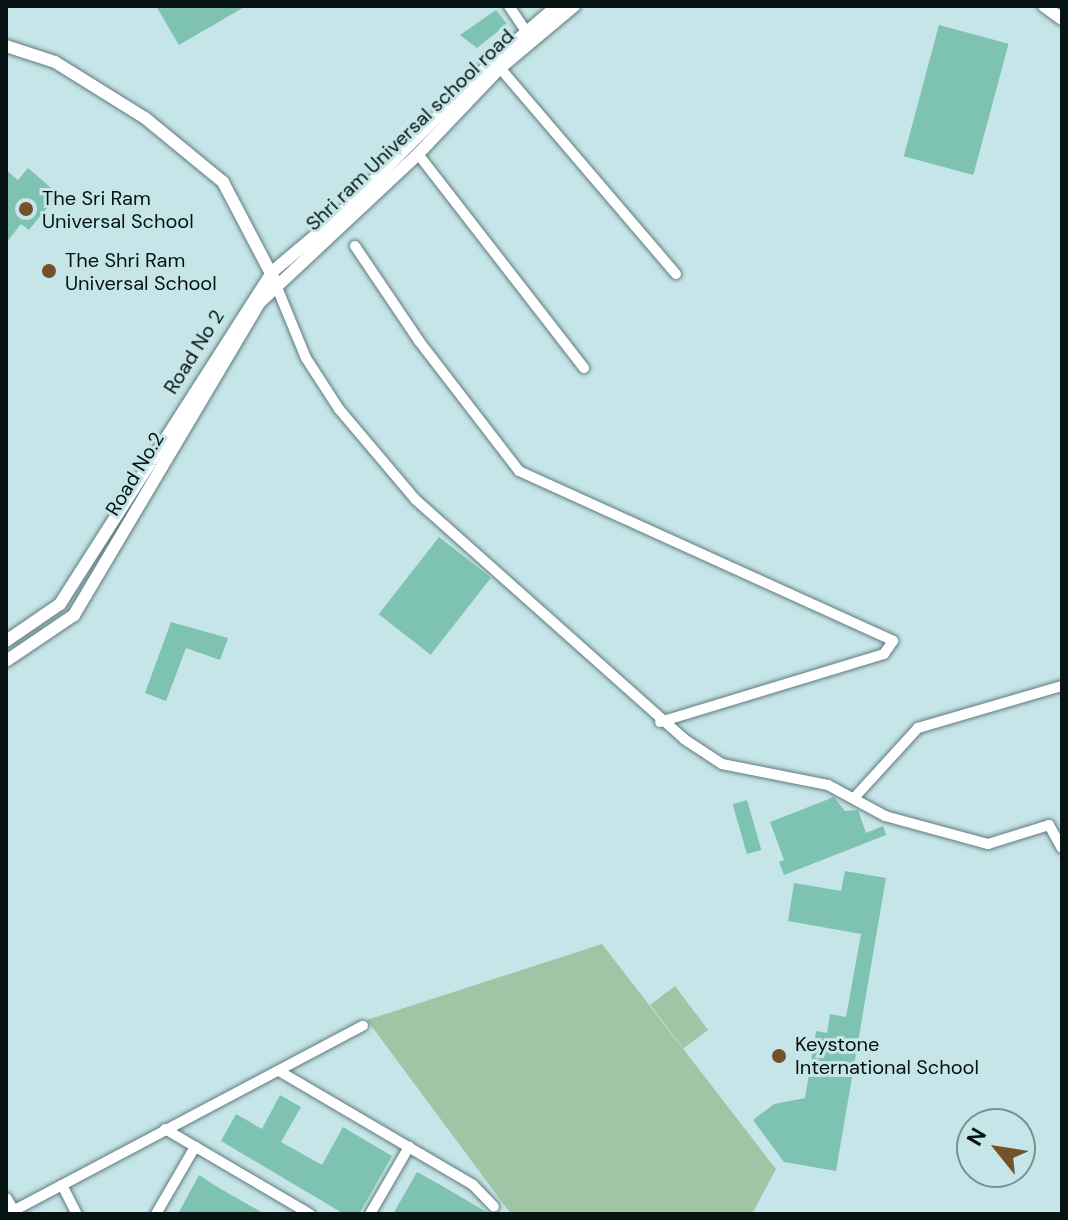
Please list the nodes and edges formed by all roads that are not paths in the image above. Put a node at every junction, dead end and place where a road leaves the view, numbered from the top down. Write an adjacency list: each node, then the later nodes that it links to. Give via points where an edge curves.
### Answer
1 (509, 6): 6 (street)
2 (557, 6): 6 (street, Shri ram Universal school road)
3 (574, 6): 8 (street, Shri ram Universal school road)
4 (1044, 6): 5 (street)
5 (1062, 19)
6 (525, 30): 12 (street, Shri ram Universal school road)
7 (6, 46): 12 (street, via 55,62 132,110 223,182)
8 (500, 68): 9 (street, Shri ram Universal school road); 11 (street)
9 (418, 154): 12 (street, Shri ram Universal school road); 13 (street)
10 (355, 246): 17 (street, via 419,341 519,471 884,632 893,641 884,654)
11 (676, 274)
12 (274, 279): 14 (street, Road No 2, via 60,604); 15 (street, Road No.2, via 74,615); 17 (street, via 306,358 416,500)
13 (584, 368)
14 (6, 641)
15 (6, 661)
16 (1062, 686): 18 (street, via 918,728)
17 (660, 722): 18 (street, via 722,764 828,785)
18 (854, 798): 19 (street, via 885,816 988,844 1049,825)
19 (1062, 848)
20 (363, 1026): 21 (street)
21 (279, 1071): 22 (street); 24 (street)
22 (165, 1129): 23 (street); 25 (street)
23 (195, 1147): 30 (street); 31 (street)
24 (409, 1147): 27 (street, via 473,1185); 32 (street)
25 (62, 1185): 28 (street); 29 (street)
26 (6, 1199): 28 (street)
27 (494, 1207)
28 (10, 1213)
29 (77, 1214)
30 (156, 1214)
31 (310, 1214)
32 (370, 1214)

